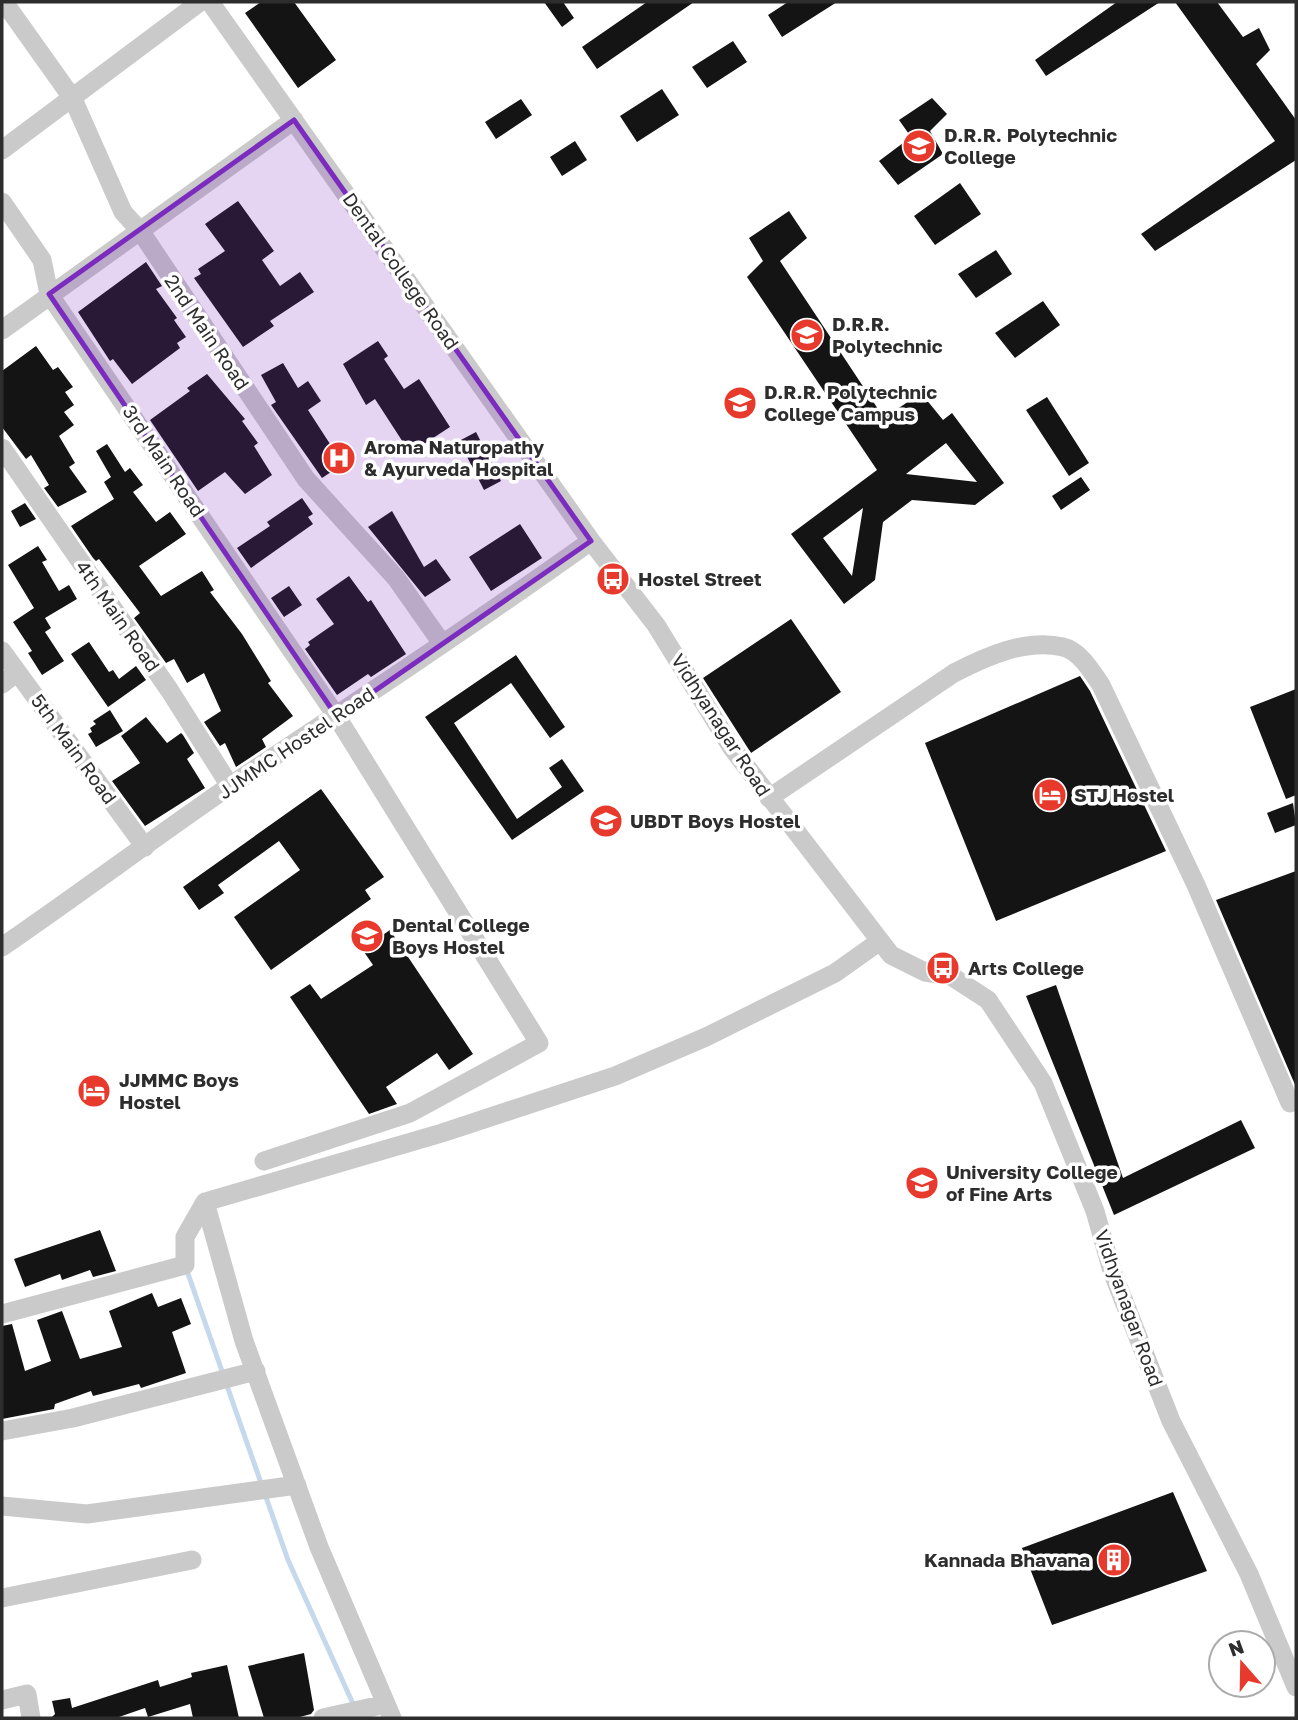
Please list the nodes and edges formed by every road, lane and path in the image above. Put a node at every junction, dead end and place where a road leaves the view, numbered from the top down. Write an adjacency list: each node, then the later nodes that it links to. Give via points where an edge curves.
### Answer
1 (4, 2): 4 (street, 2nd Main Road)
2 (200, 2): 4 (street)
3 (210, 2): 5 (street, Dental College Road)
4 (72, 99): 6 (street); 8 (street, 2nd Main Road, via 123,212)
5 (294, 120): 8 (street); 12 (street, Dental College Road)
6 (2, 150)
7 (2, 202): 9 (street, 3rd Main Road, via 43,260)
8 (141, 232): 9 (street); 13 (street, 2nd Main Road, via 306,479 396,578)
9 (49, 294): 10 (street); 16 (street, 3rd Main Road)
10 (2, 330)
11 (2, 448): 17 (street, 4th Main Road)
12 (591, 541): 13 (street, JJMMC Hostel Road); 18 (street, Vidhyanagar Road, via 656,625 732,748)
13 (441, 642): 16 (street, JJMMC Hostel Road)
14 (2, 651): 15 (street, 5th Main Road)
15 (9, 678): 19 (street, 5th Main Road)
16 (337, 717): 17 (street, JJMMC Hostel Road); 23 (street, 3rd Main Road, via 539,1043 410,1113)
17 (230, 786): 19 (street, JJMMC Hostel Road)
18 (769, 798): 20 (street, Vidhyanagar Road); 22 (street, via 954,673 986,657 1025,647 1064,647 1084,661 1101,685 1196,885)
19 (145, 847): 21 (street, JJMMC Hostel Road)
20 (880, 941): 24 (street, via 835,973 615,1076 442,1133); 32 (street, Vidhyanagar Road, via 891,955 925,972 951,976 988,1000 1043,1083 1095,1210 1112,1271 1171,1421 1249,1574)
21 (2, 947)
22 (1290, 1104)
23 (264, 1161)
24 (205, 1202): 25 (street, via 185,1237 185,1265); 26 (street)
25 (2, 1314)
26 (256, 1371): 27 (street, via 73,1418); 28 (street)
27 (2, 1431)
28 (297, 1485): 29 (street, via 87,1514); 34 (street)
29 (2, 1506)
30 (192, 1560): 31 (street)
31 (2, 1598)
32 (1296, 1687)
33 (2, 1700): 35 (street, via 27,1694)
34 (389, 1711): 36 (street)
35 (31, 1718)
36 (323, 1718)

